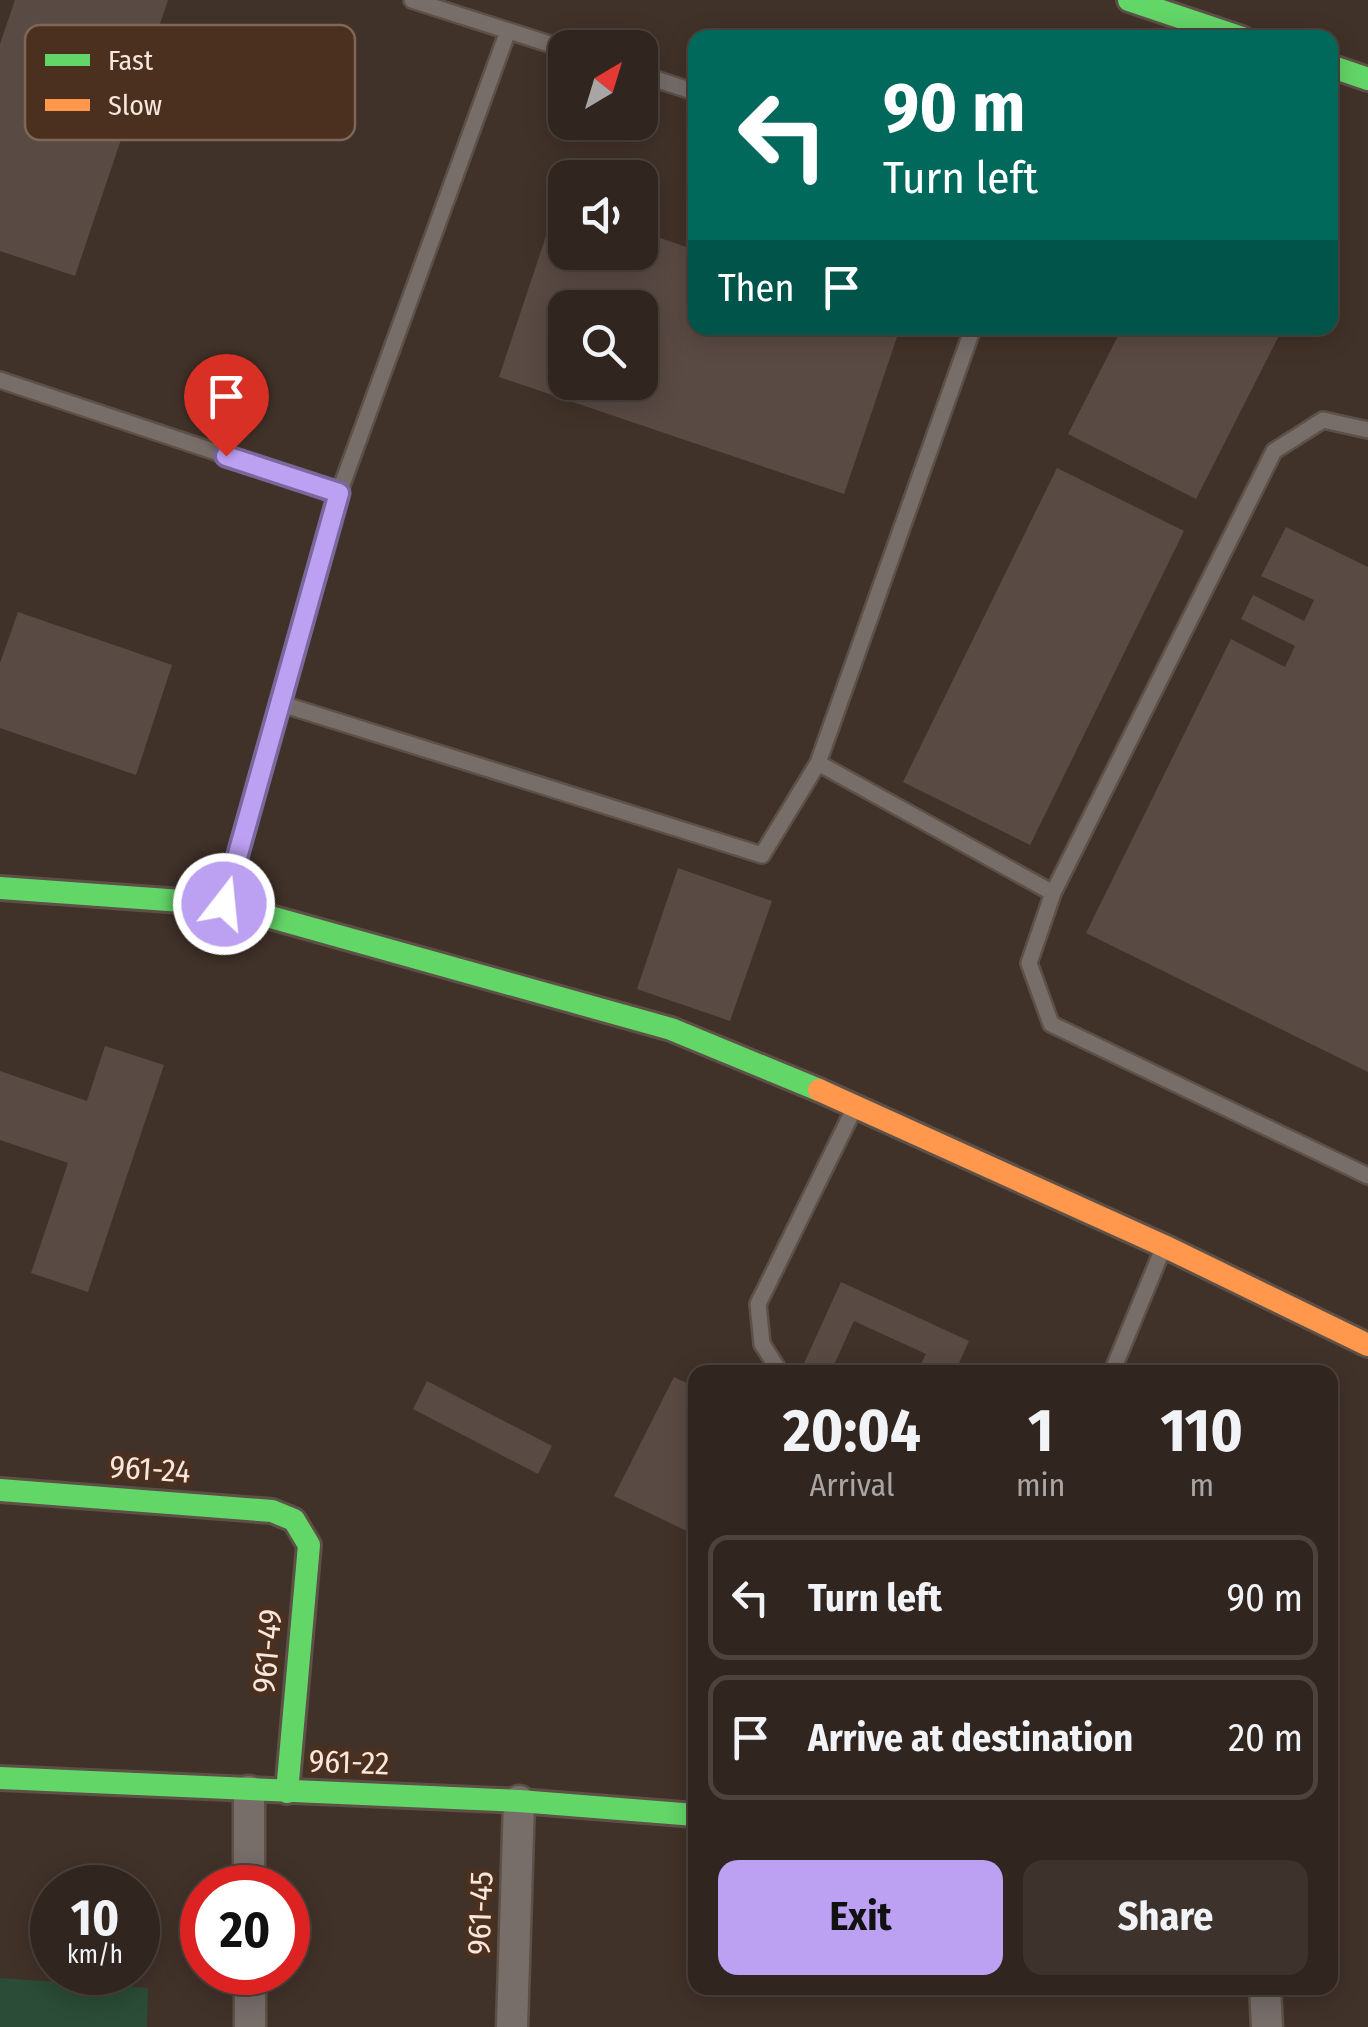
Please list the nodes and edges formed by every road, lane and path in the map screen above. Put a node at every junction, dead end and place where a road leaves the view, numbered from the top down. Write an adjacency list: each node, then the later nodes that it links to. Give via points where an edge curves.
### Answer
1 (412, 0): 4 (lane)
2 (1128, 0): 3 (street)
3 (1218, 30)
4 (508, 31): 5 (lane); 13 (lane)
5 (548, 44)
6 (1338, 69): 7 (street)
7 (1368, 79)
8 (658, 80): 9 (lane)
9 (688, 90)
10 (971, 335): 15 (lane)
11 (0, 380): 13 (lane)
12 (1368, 430): 17 (lane, via 1323,420 1274,452)
13 (339, 493): 14 (lane)
14 (282, 704): 15 (lane, via 762,855); 18 (lane)
15 (818, 763): 17 (lane)
16 (0, 888): 18 (street)
17 (1052, 893): 20 (lane, via 1029,963 1051,1024)
18 (224, 904): 19 (street, via 670,1029)
19 (856, 1106): 21 (street); 23 (lane, via 758,1304 762,1344)
20 (1368, 1176)
21 (1164, 1246): 22 (street); 24 (lane)
22 (1368, 1345)
23 (776, 1365)
24 (1115, 1365)
25 (0, 1490): 26 (street, 961-24, via 272,1511)
26 (294, 1520): 29 (street, 961-49, via 309,1545)
27 (0, 1778): 28 (street, 961-22)
28 (250, 1791): 29 (street, 961-22); 32 (street)
29 (287, 1792): 30 (street, 961-22)
30 (519, 1801): 31 (street, 961-22); 36 (street, 961-45)
31 (688, 1814)
32 (250, 1865)
33 (250, 1995): 35 (street)
34 (1266, 1995): 37 (street)
35 (250, 2027)
36 (512, 2027)
37 (1267, 2027)

